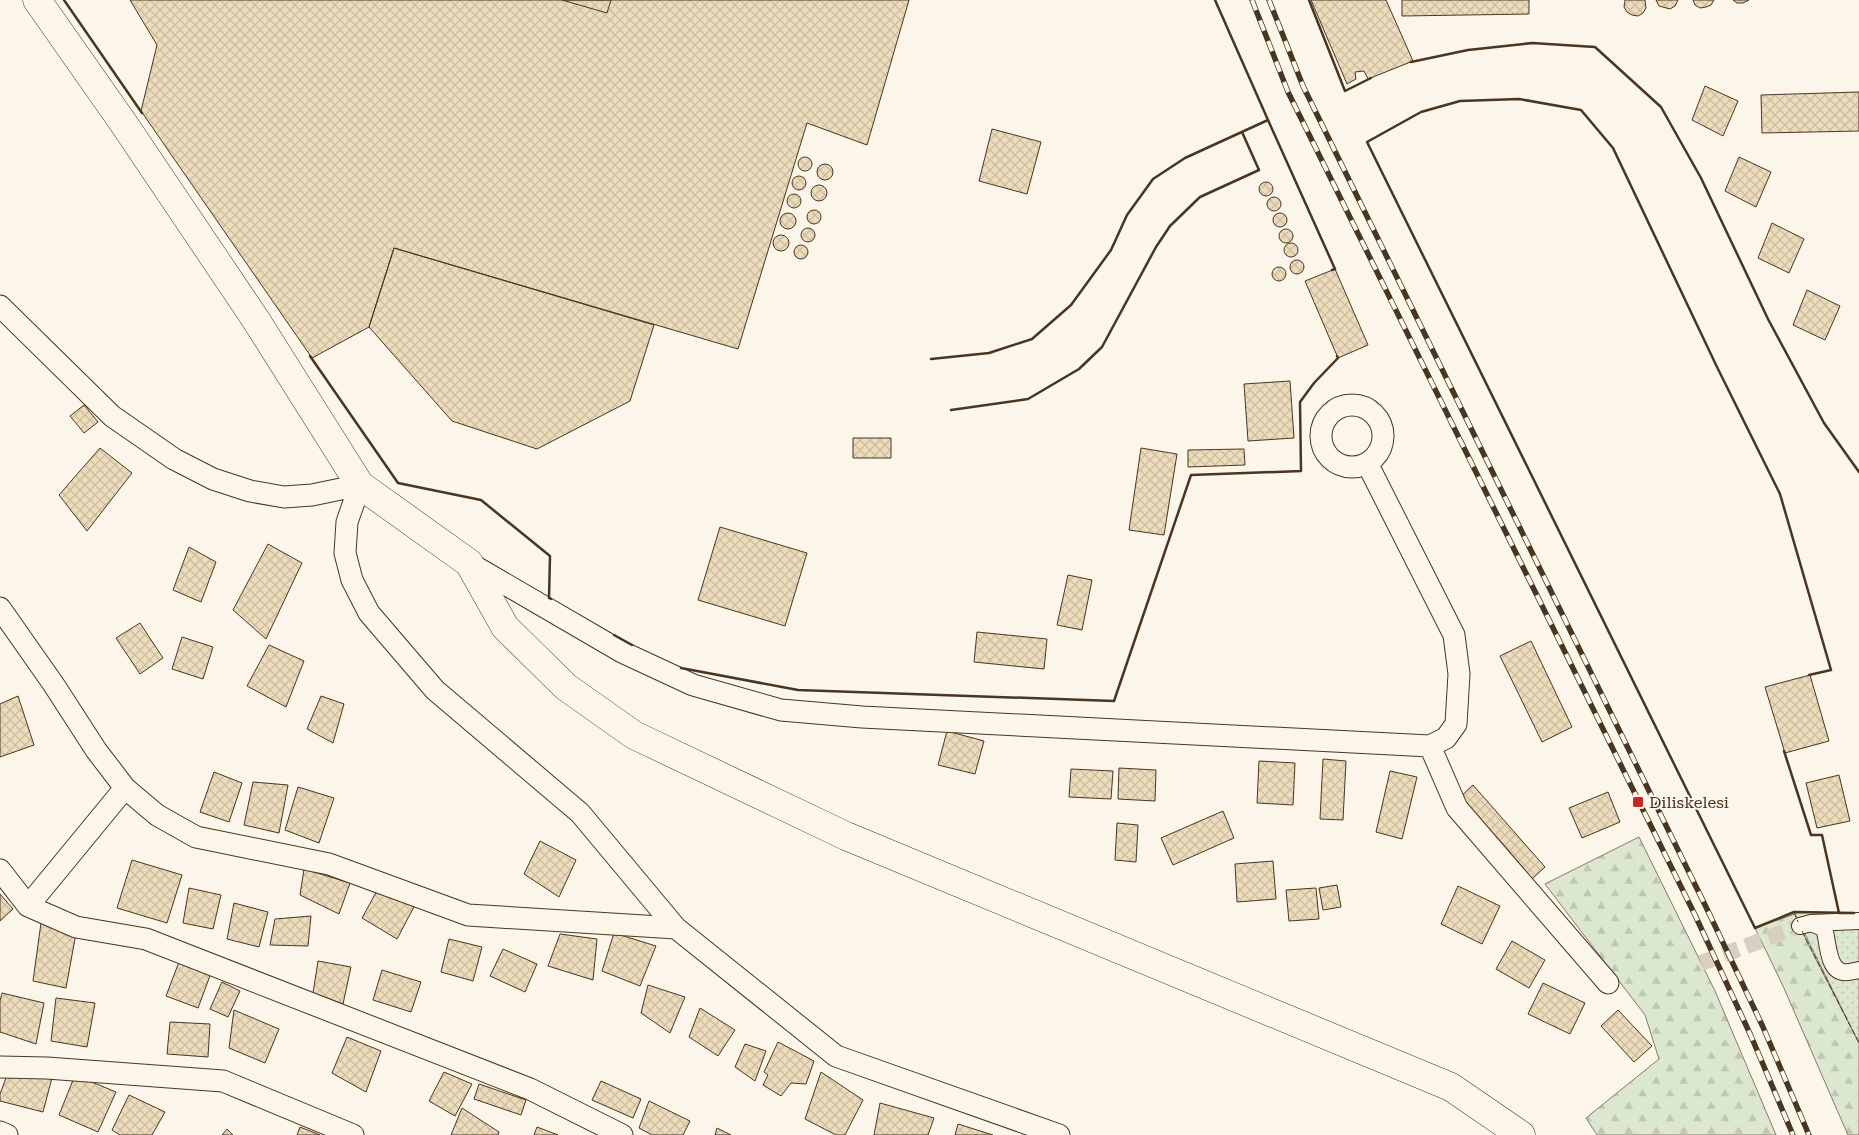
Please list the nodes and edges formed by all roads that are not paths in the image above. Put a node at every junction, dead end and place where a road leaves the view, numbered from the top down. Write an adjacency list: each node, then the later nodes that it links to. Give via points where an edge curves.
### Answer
1 (37, 0): 4 (main road, via 250,311)
2 (0, 306): 4 (street, via 112,416 174,460 250,491 284,497)
3 (1367, 463): 7 (street, via 1454,635 1458,674 1456,724 1446,738)
4 (360, 485): 5 (main road); 12 (street, via 347,522 346,553 352,580 369,614 435,690 580,813)
5 (469, 562): 7 (street, via 622,652 692,684 781,710); 21 (main road, via 505,627 566,687 634,736 846,836 1451,1087)
6 (0, 608): 8 (street)
7 (1430, 746): 14 (street, via 1457,808)
8 (125, 788): 10 (street); 12 (street, via 157,815 196,837 330,864 468,915)
9 (0, 870): 10 (street)
10 (28, 906): 19 (street, via 76,927 146,939 530,1089)
11 (1859, 921): 13 (street, via 1805,925 1822,928 1825,932 1831,959 1837,969 1841,972)
12 (676, 928): 20 (street, via 836,1056)
13 (1859, 970)
14 (1608, 983)
15 (0, 1067): 18 (street, via 224,1081)
16 (0, 1132): 17 (street)
17 (7, 1135)
18 (353, 1135)
19 (622, 1135)
20 (1059, 1135)
21 (1520, 1135)

